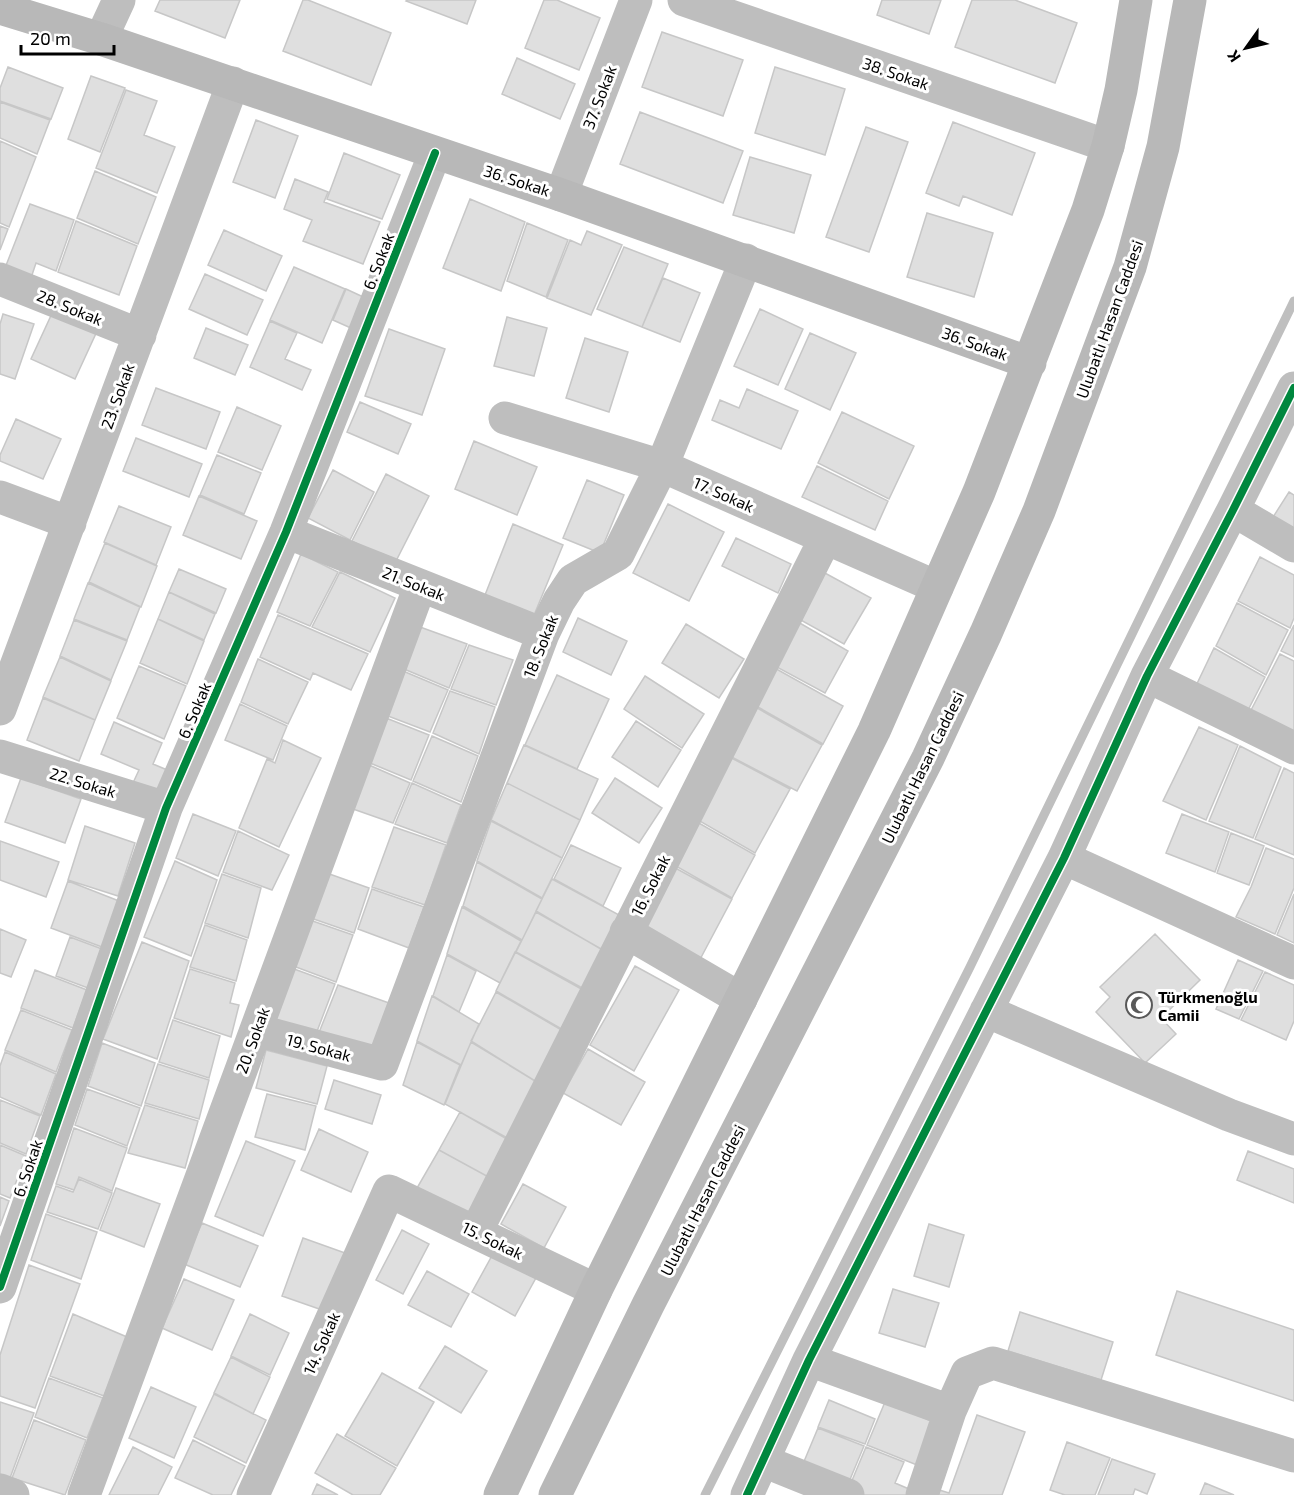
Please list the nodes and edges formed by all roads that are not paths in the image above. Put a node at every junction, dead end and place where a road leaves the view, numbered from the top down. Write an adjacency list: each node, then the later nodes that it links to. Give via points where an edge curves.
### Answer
1 (119, 0): 7 (street)
2 (636, 0): 11 (street, 37. Sokak)
3 (684, 0): 9 (street, 38. Sokak)
4 (1136, 0): 9 (main road)
5 (1190, 0): 54 (main road, Ulubatlı Hasan Caddesi, via 1163,147 1130,267 1039,511 928,759)
6 (0, 8): 7 (main road, 36. Sokak)
7 (101, 39): 8 (main road, 36. Sokak)
8 (233, 83): 10 (main road, 36. Sokak); 14 (street, 23. Sokak)
9 (1108, 146): 15 (main road)
10 (435, 153): 11 (main road, 36. Sokak); 22 (street, 6. Sokak)
11 (561, 195): 12 (main road, 36. Sokak)
12 (746, 260): 15 (main road, 36. Sokak); 18 (street, 18. Sokak)
13 (0, 279): 14 (street, 28. Sokak)
14 (140, 334): 21 (street, 23. Sokak)
15 (1030, 363): 26 (main road)
16 (1294, 388): 20 (street)
17 (505, 418): 18 (street, 17. Sokak)
18 (662, 466): 23 (street, 17. Sokak); 27 (street, 18. Sokak, via 618,554 573,580)
19 (0, 497): 21 (street)
20 (1233, 510): 24 (street); 28 (street)
21 (70, 523): 29 (street, 23. Sokak)
22 (286, 532): 25 (street, 21. Sokak); 32 (street, 6. Sokak)
23 (825, 539): 26 (street, 17. Sokak); 34 (street, 16. Sokak)
24 (1294, 546)
25 (420, 586): 27 (street, 21. Sokak); 38 (street, 20. Sokak)
26 (937, 587): 36 (main road, via 874,732)
27 (543, 634): 39 (street, 18. Sokak)
28 (1147, 676): 30 (street); 33 (street)
29 (0, 709)
30 (1294, 748)
31 (0, 756): 32 (street, 22. Sokak)
32 (166, 808): 43 (street, 6. Sokak)
33 (1064, 858): 35 (street); 37 (street)
34 (626, 932): 36 (street); 42 (street, 16. Sokak)
35 (1294, 963)
36 (741, 999): 44 (main road)
37 (986, 1011): 40 (street); 45 (street)
38 (256, 1030): 39 (street, 19. Sokak); 51 (street, 20. Sokak)
39 (382, 1064)
40 (1294, 1139)
41 (389, 1191): 42 (street, 15. Sokak); 52 (street, 14. Sokak)
42 (476, 1232): 44 (street, 15. Sokak)
43 (0, 1287)
44 (596, 1290): 53 (main road)
45 (809, 1360): 46 (street); 48 (street)
46 (950, 1411): 47 (street, via 967,1373 993,1364); 57 (street)
47 (1294, 1456)
48 (763, 1461): 55 (street); 56 (street)
49 (0, 1490): 50 (street)
50 (12, 1495)
51 (84, 1495)
52 (253, 1495)
53 (500, 1495)
54 (555, 1495)
55 (747, 1495)
56 (848, 1495)
57 (922, 1495)

